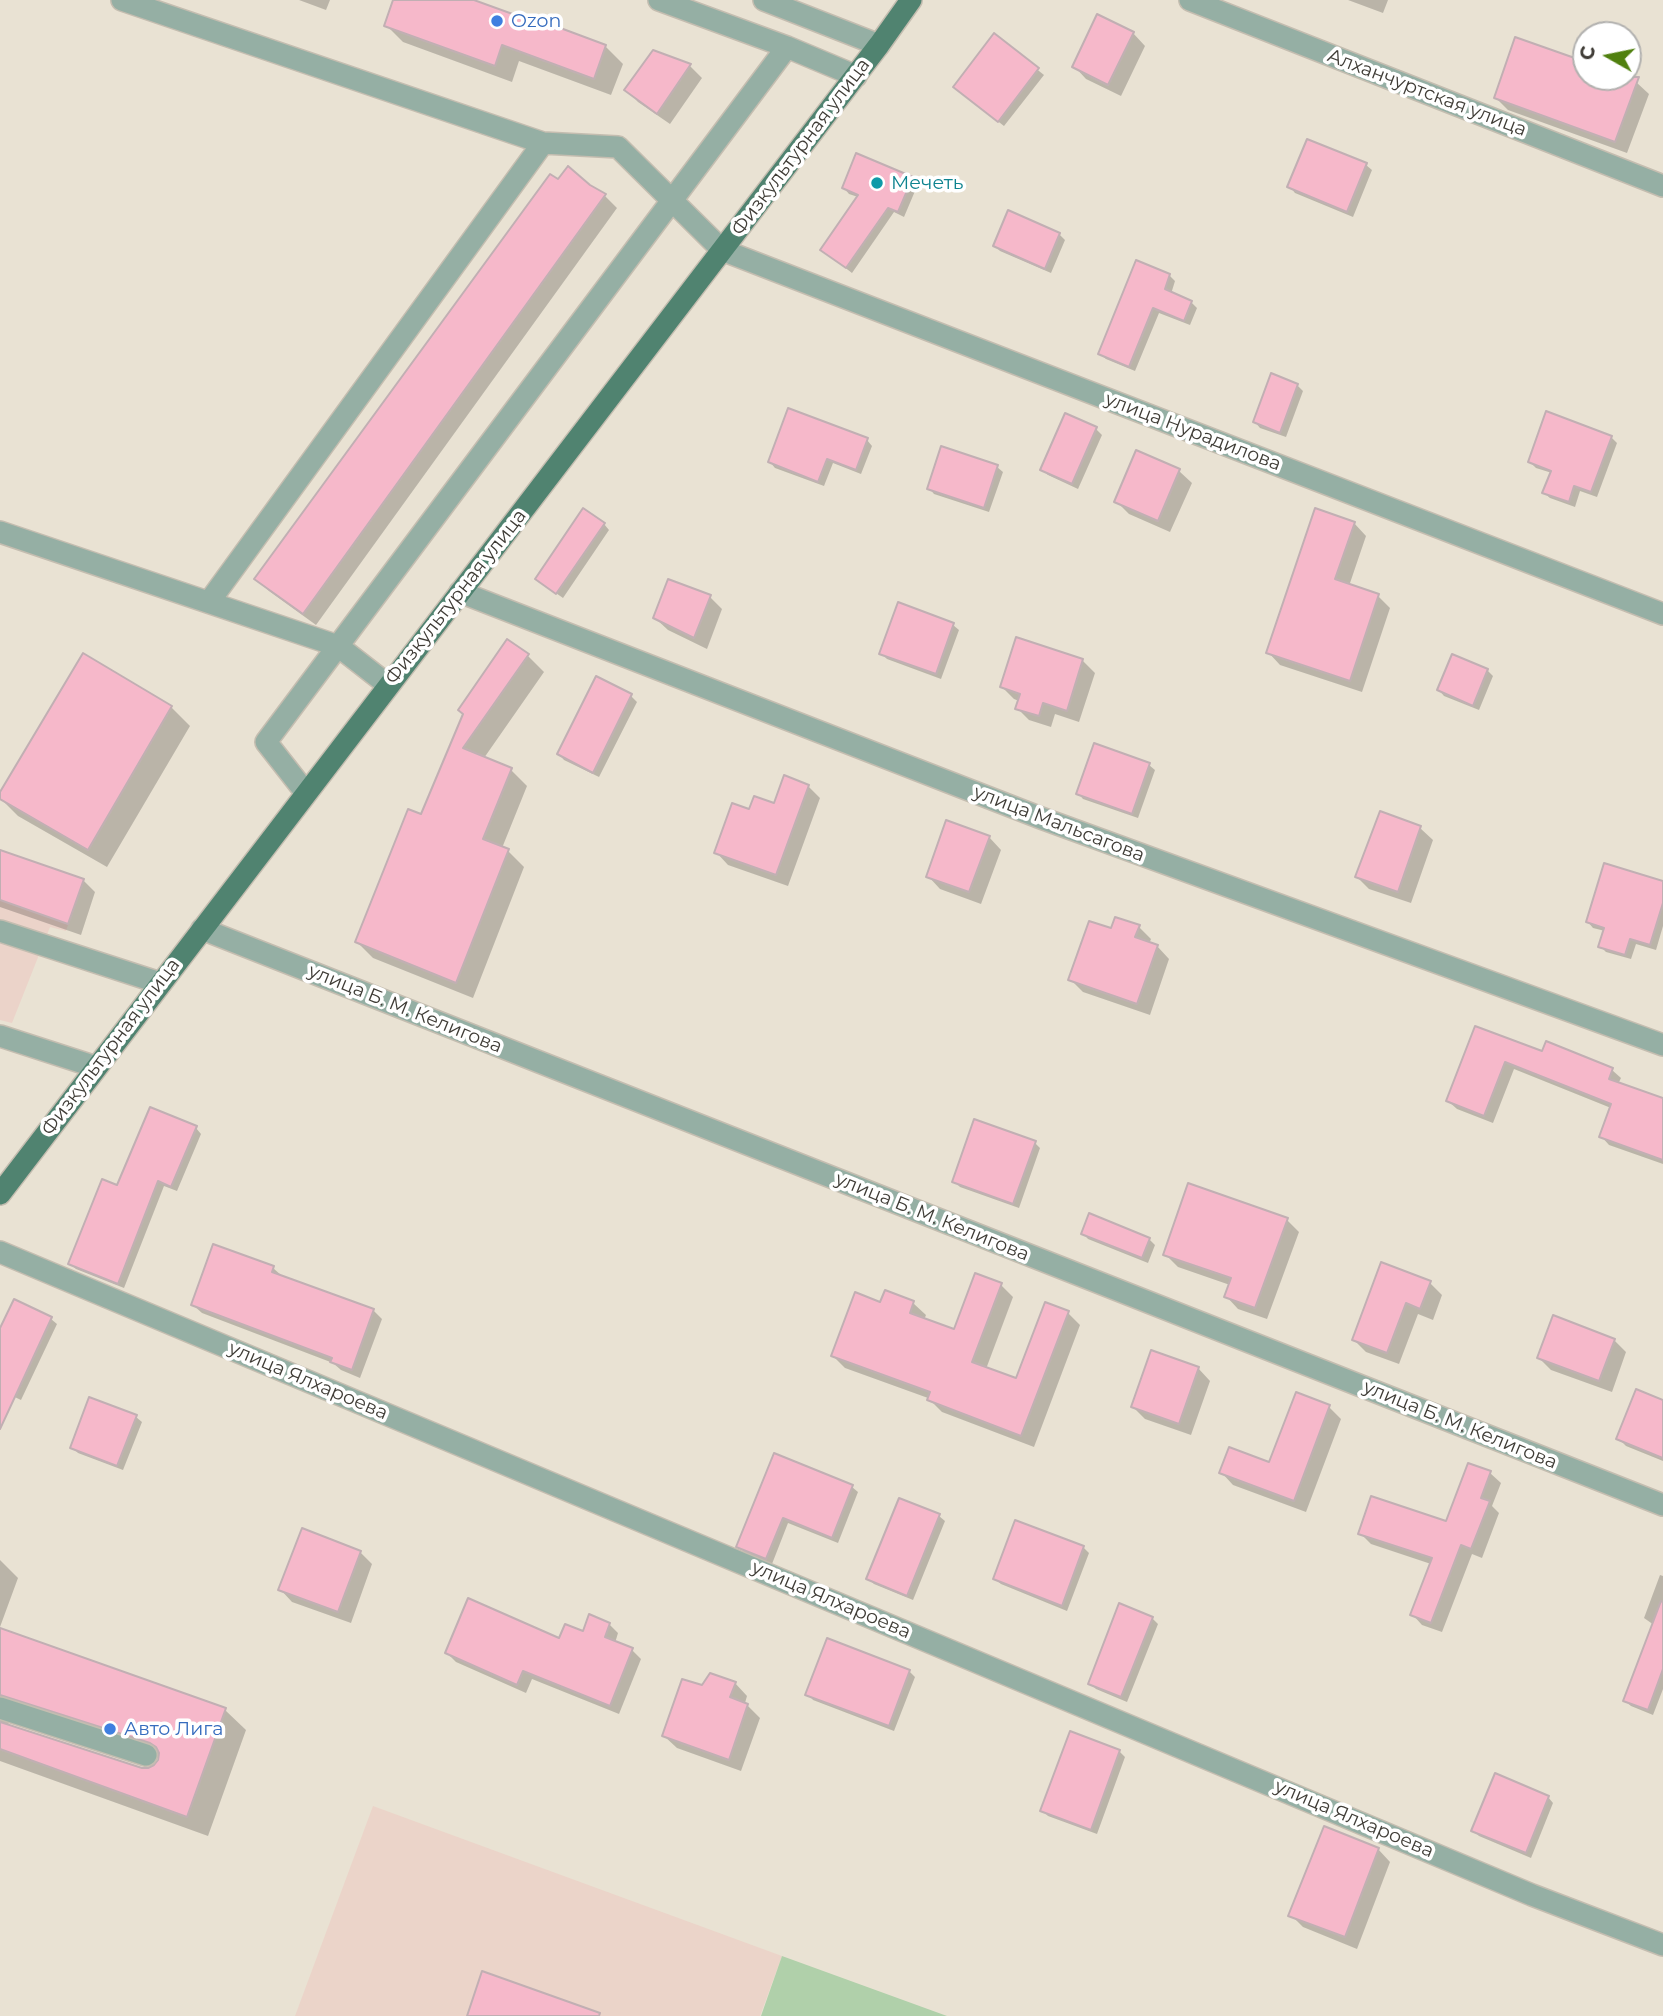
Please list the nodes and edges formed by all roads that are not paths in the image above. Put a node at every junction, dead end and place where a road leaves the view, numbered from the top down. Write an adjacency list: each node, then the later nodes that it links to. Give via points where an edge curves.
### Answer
1 (122, 0): 9 (street)
2 (659, 0): 7 (street)
3 (764, 0): 6 (street)
4 (911, 0): 6 (main road, Физкультурная улица)
5 (1190, 0): 10 (street, Алханчуртская улица)
6 (879, 45): 8 (main road, Физкультурная улица)
7 (787, 47): 8 (street); 11 (street)
8 (856, 76): 12 (main road, Физкультурная улица)
9 (543, 143): 11 (street, via 618,147); 15 (street)
10 (1663, 186)
11 (671, 200): 12 (street); 17 (street)
12 (722, 250): 14 (main road, Физкультурная улица); 16 (street, улица Нурадилова)
13 (0, 532): 15 (street)
14 (460, 592): 18 (main road, Физкультурная улица); 24 (street, улица Мальсагова, via 1041,818)
15 (209, 602): 17 (street)
16 (1663, 614)
17 (338, 646): 18 (street); 19 (street, via 266,742)
18 (388, 685): 19 (main road, Физкультурная улица)
19 (306, 793): 20 (main road, Физкультурная улица)
20 (202, 929): 22 (main road, Физкультурная улица); 28 (street, улица Б. М. Келигова)
21 (0, 931): 22 (street)
22 (160, 983): 25 (main road, Физкультурная улица)
23 (0, 1036): 25 (street)
24 (1663, 1045)
25 (96, 1067): 26 (main road, Физкультурная улица)
26 (0, 1194)
27 (0, 1252): 31 (street, улица Ялхароева, via 1532,1895)
28 (1663, 1505)
29 (0, 1708): 30 (street)
30 (146, 1755)
31 (1663, 1945)

